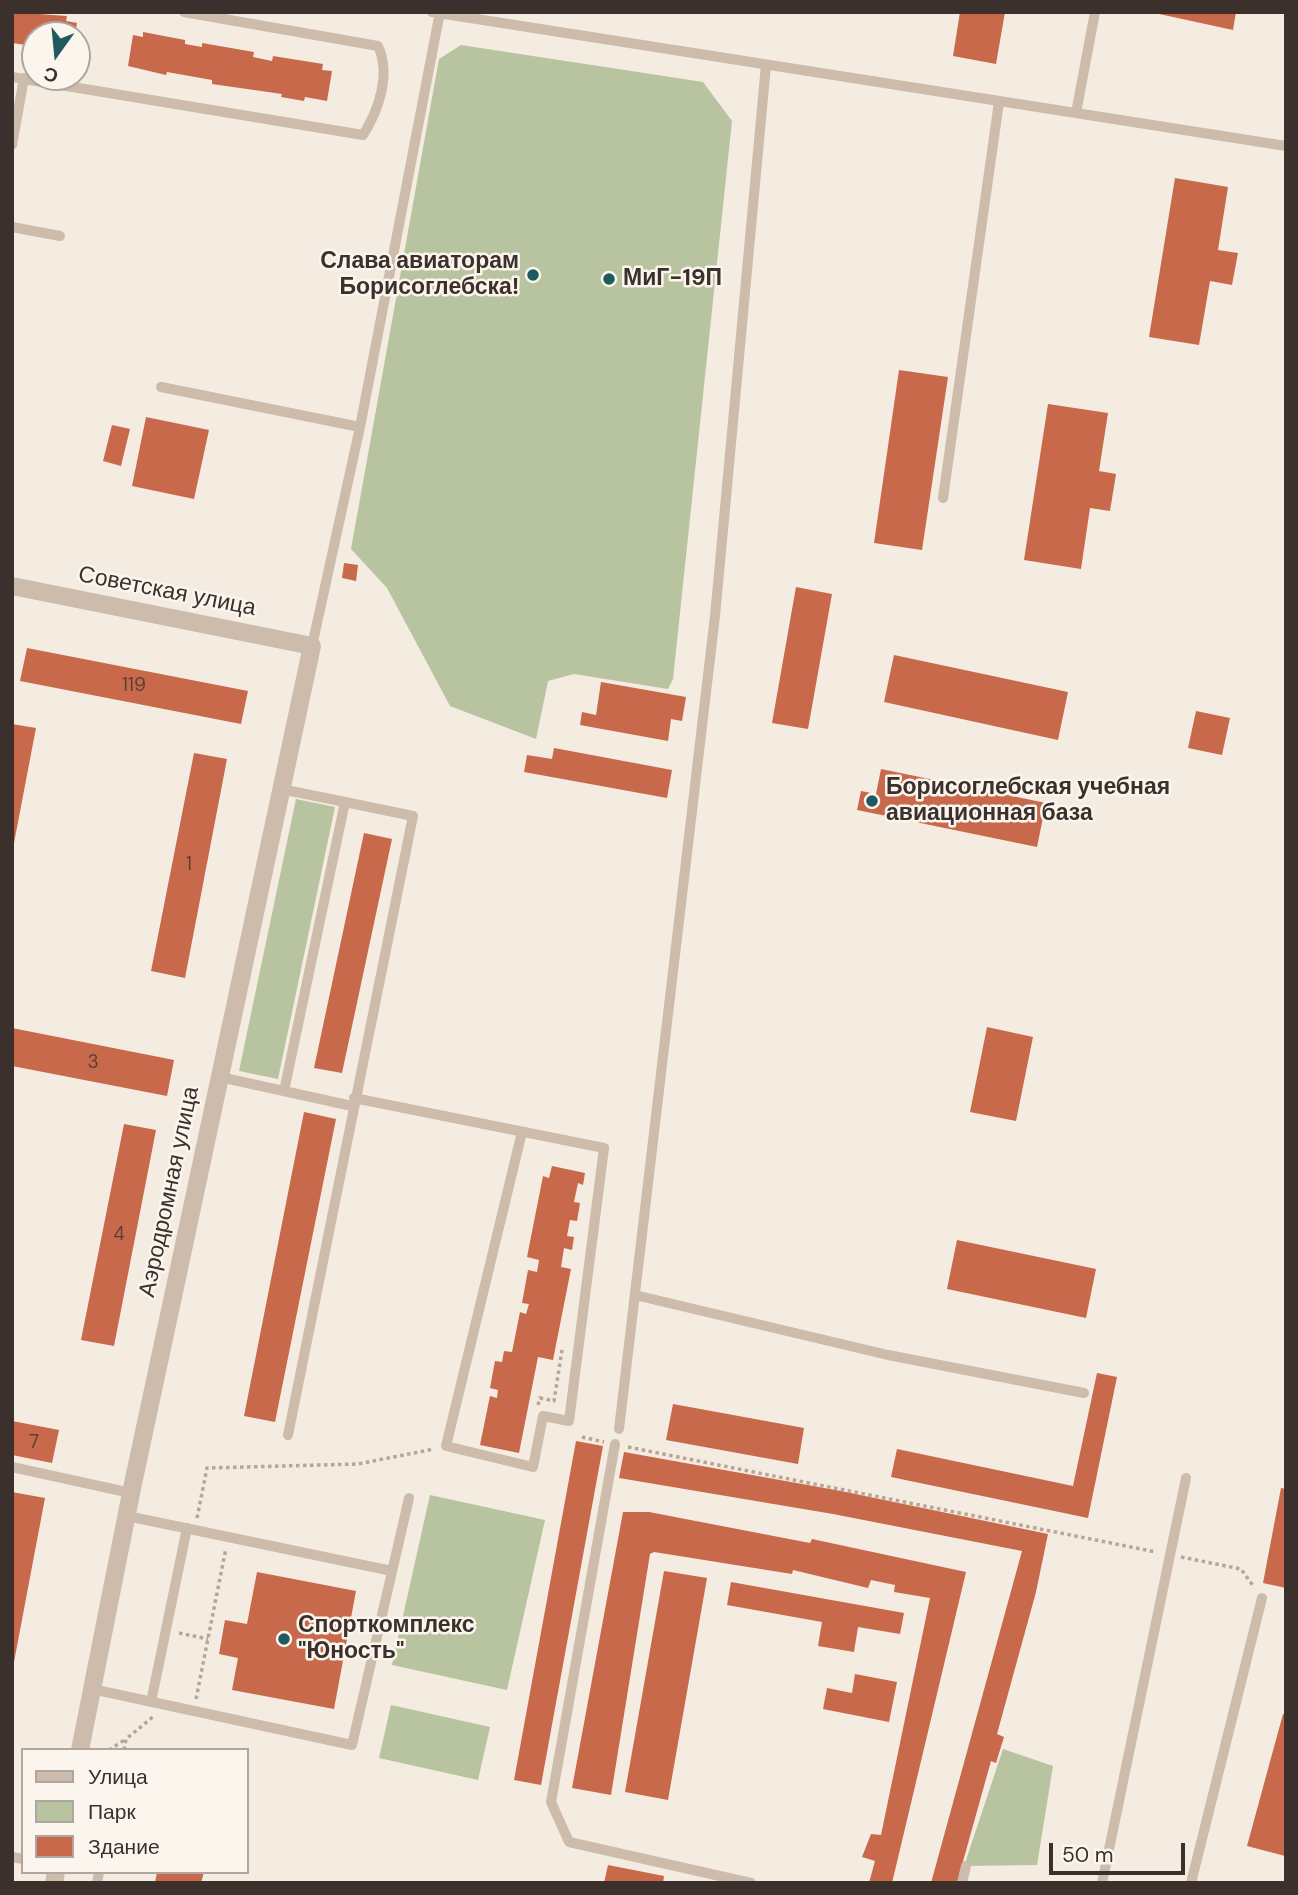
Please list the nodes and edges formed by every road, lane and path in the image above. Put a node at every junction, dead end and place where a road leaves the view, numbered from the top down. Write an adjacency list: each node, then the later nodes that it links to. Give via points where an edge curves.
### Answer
1 (184, 12): 5 (lane, via 379,46 382,85 374,117 363,135)
2 (1096, 12): 8 (lane)
3 (437, 13): 4 (lane); 14 (lane)
4 (766, 65): 7 (lane); 24 (lane, via 715,616)
5 (91, 90)
6 (22, 91): 9 (lane)
7 (999, 102): 8 (lane); 15 (lane)
8 (1076, 113): 10 (lane)
9 (12, 145)
10 (1286, 146)
11 (12, 227): 12 (lane)
12 (60, 236)
13 (161, 387): 14 (lane)
14 (360, 427): 17 (lane)
15 (943, 498)
16 (12, 586): 17 (street, Советская улица)
17 (312, 646): 18 (street, Аэродромная улица)
18 (281, 789): 19 (lane); 20 (street, Аэродромная улица)
19 (345, 802): 21 (lane); 22 (lane, via 413,816)
20 (220, 1077): 21 (lane); 35 (street, Аэродромная улица)
21 (284, 1091): 22 (lane)
22 (353, 1102): 23 (lane); 29 (lane)
23 (522, 1132): 32 (lane); 32 (lane, via 604,1148 569,1421 543,1416 533,1467)
24 (635, 1295): 26 (lane, via 888,1355); 28 (lane)
25 (563, 1346): 27 (path, via 554,1401 540,1398)
26 (1084, 1393)
27 (537, 1410)
28 (619, 1429)
29 (288, 1435)
30 (582, 1437): 31 (path)
31 (615, 1444): 41 (path); 55 (lane, via 551,1802 569,1842)
32 (446, 1446): 39 (path, via 358,1464 207,1468 197,1517)
33 (12, 1468): 35 (lane)
34 (1186, 1478): 41 (lane)
35 (131, 1493): 37 (street, Аэродромная улица)
36 (409, 1498): 42 (lane)
37 (127, 1516): 38 (lane); 46 (street, Аэродромная улица)
38 (187, 1528): 39 (lane); 47 (lane)
39 (199, 1531): 40 (lane)
40 (228, 1537): 42 (lane); 45 (path)
41 (1171, 1555): 43 (path, via 1241,1569); 57 (lane)
42 (392, 1572): 49 (lane, via 352,1745)
43 (1262, 1598): 58 (lane)
44 (178, 1632): 45 (path)
45 (208, 1639): 49 (path)
46 (92, 1689): 47 (lane); 51 (street, Аэродромная улица)
47 (152, 1702): 48 (lane)
48 (166, 1705): 49 (lane); 50 (path)
49 (194, 1711)
50 (127, 1739): 52 (path); 53 (path)
51 (80, 1748)
52 (112, 1748)
53 (125, 1748)
54 (966, 1866): 56 (lane)
55 (751, 1883)
56 (962, 1883)
57 (1102, 1883)
58 (1191, 1883)

